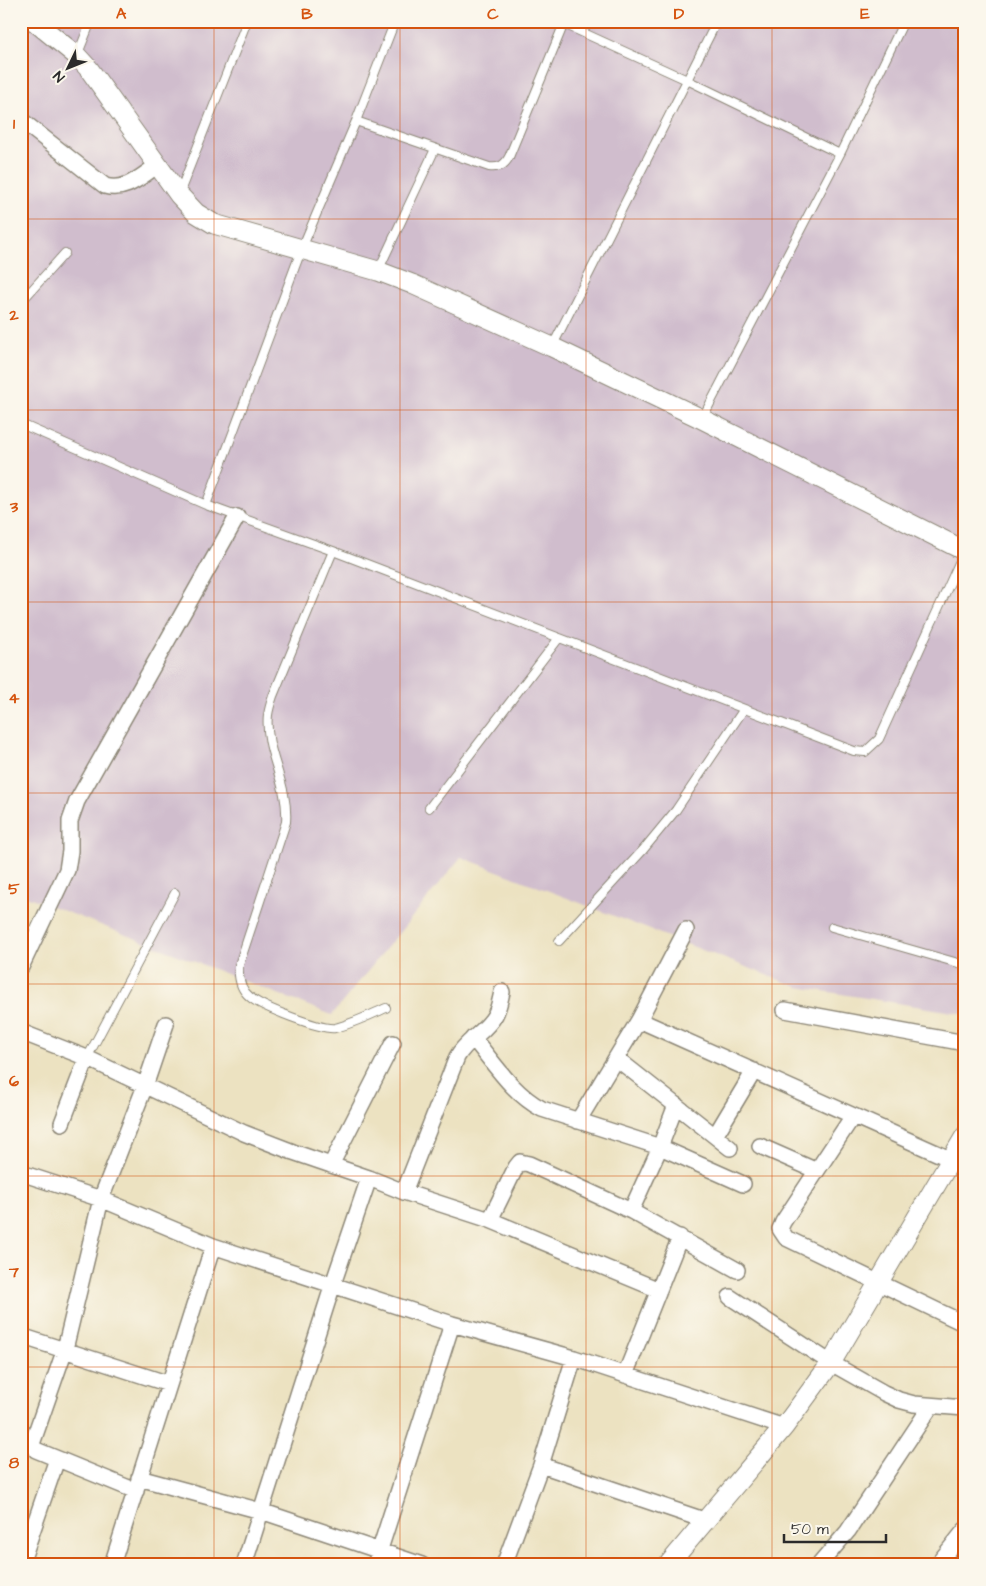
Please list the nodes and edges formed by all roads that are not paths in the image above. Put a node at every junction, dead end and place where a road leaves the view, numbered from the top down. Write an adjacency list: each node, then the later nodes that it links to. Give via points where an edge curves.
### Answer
1 (34, 21): 8 (street)
2 (91, 21): 8 (lane)
3 (247, 21): 15 (lane)
4 (394, 21): 11 (lane)
5 (717, 21): 9 (lane)
6 (904, 21): 13 (lane)
7 (565, 23): 9 (lane); 12 (lane, via 504,164 497,168 489,167)
8 (77, 56): 14 (street)
9 (687, 80): 13 (lane); 20 (lane)
10 (21, 120): 14 (street, via 105,186 120,188)
11 (356, 121): 12 (lane); 16 (lane)
12 (435, 149): 18 (lane)
13 (840, 154): 21 (lane)
14 (158, 165): 15 (street)
15 (179, 195): 16 (street, via 196,213 214,224)
16 (302, 248): 18 (street); 23 (lane)
17 (65, 253): 19 (lane)
18 (378, 271): 20 (street)
19 (21, 302)
20 (552, 347): 21 (street)
21 (702, 419): 26 (street)
22 (21, 424): 23 (lane)
23 (206, 505): 24 (lane)
24 (237, 517): 25 (lane); 35 (street, via 77,801 70,821 67,870)
25 (333, 551): 27 (lane); 37 (lane, via 268,714 268,735 285,793 286,822 238,975 249,996 316,1026 336,1028)
26 (965, 551): 28 (lane, via 879,739 865,752 854,751)
27 (559, 638): 28 (lane); 29 (lane)
28 (744, 709): 33 (lane, via 676,810)
29 (429, 808)
30 (175, 893): 45 (lane)
31 (832, 927): 34 (lane)
32 (686, 930): 39 (street)
33 (559, 941)
34 (965, 965)
35 (21, 967)
36 (502, 992): 42 (street, via 496,1014)
37 (386, 1008)
38 (786, 1010): 44 (street)
39 (639, 1020): 46 (street); 47 (street)
40 (166, 1024): 48 (street)
41 (21, 1032): 45 (street)
42 (474, 1038): 51 (street, via 522,1096 542,1109); 64 (street, via 457,1057)
43 (393, 1043): 59 (street)
44 (965, 1043)
45 (87, 1058): 48 (street); 52 (street)
46 (616, 1058): 49 (street); 51 (street)
47 (754, 1072): 50 (street); 53 (street)
48 (145, 1086): 59 (street, via 244,1133); 65 (street)
49 (676, 1105): 53 (street); 56 (street)
50 (853, 1116): 58 (street); 60 (street)
51 (578, 1121): 56 (street)
52 (62, 1123)
53 (715, 1136): 57 (street)
54 (965, 1136): 58 (street)
55 (760, 1146): 60 (street)
56 (660, 1147): 63 (street); 66 (street)
57 (730, 1148)
58 (958, 1163): 71 (street)
59 (331, 1165): 62 (street)
60 (817, 1171): 71 (street, via 783,1222 782,1233 786,1238)
61 (21, 1173): 65 (street)
62 (369, 1178): 64 (street); 72 (street)
63 (743, 1184)
64 (404, 1192): 67 (street)
65 (101, 1199): 69 (street); 78 (street)
66 (631, 1211): 67 (street, via 520,1162); 68 (street)
67 (490, 1220): 73 (street)
68 (680, 1237): 70 (street); 73 (street)
69 (213, 1246): 72 (street); 82 (street)
70 (737, 1270)
71 (880, 1283): 76 (street); 80 (street)
72 (333, 1284): 75 (street); 89 (street)
73 (659, 1290): 81 (street)
74 (730, 1298): 80 (street)
75 (452, 1324): 79 (street); 92 (street)
76 (965, 1324)
77 (21, 1336): 78 (street)
78 (65, 1350): 82 (street); 86 (street, via 33,1441 36,1450)
79 (574, 1358): 81 (street); 87 (street)
80 (831, 1363): 83 (street, via 900,1400); 85 (street)
81 (625, 1375): 85 (street)
82 (169, 1384): 88 (street)
83 (931, 1406): 84 (street); 99 (street, via 848,1531)
84 (965, 1408)
85 (784, 1427): 90 (street)
86 (57, 1459): 88 (street); 93 (street)
87 (541, 1465): 90 (street); 97 (street)
88 (138, 1484): 89 (street); 94 (street)
89 (261, 1511): 92 (street); 95 (street)
90 (704, 1520): 98 (street)
91 (965, 1530): 100 (street)
92 (377, 1558): 96 (street)
93 (22, 1562)
94 (112, 1565)
95 (244, 1565)
96 (422, 1565)
97 (504, 1565)
98 (668, 1565)
99 (819, 1565)
100 (937, 1565)

